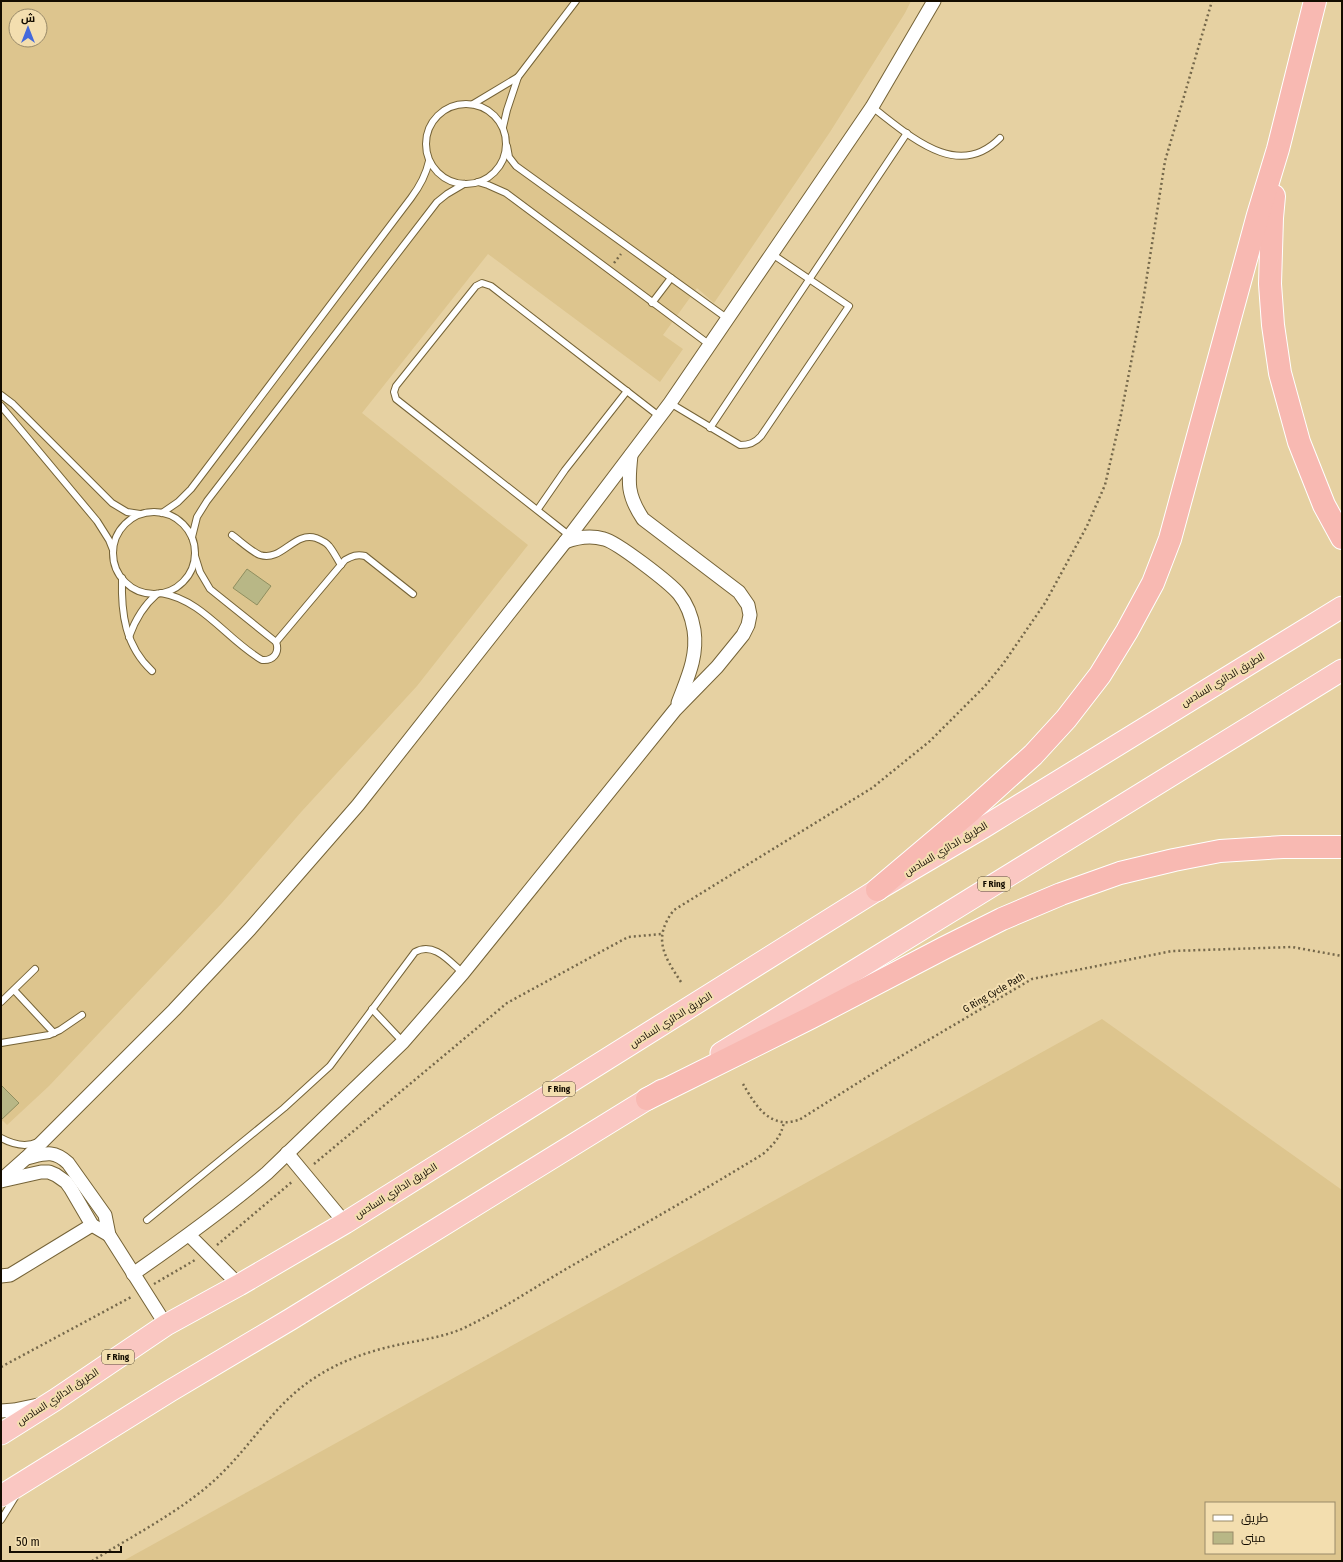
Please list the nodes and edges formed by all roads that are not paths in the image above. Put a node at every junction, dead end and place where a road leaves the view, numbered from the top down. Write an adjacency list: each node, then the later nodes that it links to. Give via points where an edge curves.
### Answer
1 (576, 1): 4 (lane)
2 (934, 1): 6 (street)
3 (1315, 1): 11 (highway)
4 (518, 78): 5 (lane); 7 (lane)
5 (473, 104): 7 (lane, via 491,112); 12 (lane, via 454,105 437,115 425,141)
6 (872, 107): 8 (lane); 15 (street)
7 (503, 127): 10 (lane)
8 (907, 133): 9 (lane, via 935,151 954,156 984,151); 17 (lane)
9 (1000, 138)
10 (507, 146): 13 (lane, via 501,164 495,172); 16 (lane, via 509,157 516,166)
11 (1278, 149): 33 (highway, via 1270,284 1280,373 1299,442 1324,505); 48 (highway, via 1170,539 1153,583 1100,675 1066,719 1033,755)
12 (429, 161): 14 (lane, via 447,179); 29 (lane, via 412,198 196,482 178,502)
13 (478, 182): 14 (lane); 18 (lane, via 506,193)
14 (464, 184): 32 (lane, via 437,202 207,500 197,517)
15 (772, 254): 17 (lane); 19 (street)
16 (671, 278): 18 (lane); 19 (lane)
17 (810, 279): 26 (lane); 26 (lane, via 849,306 845,312 756,442 740,445)
18 (652, 303): 20 (lane)
19 (728, 319): 20 (street)
20 (710, 345): 23 (street)
21 (627, 391): 25 (lane); 28 (lane); 28 (lane, via 491,286 482,283 476,286 396,386 396,399)
22 (1, 394): 30 (lane, via 112,503 127,512)
23 (670, 403): 25 (street); 26 (lane)
24 (1, 406): 35 (lane, via 97,522)
25 (659, 416): 27 (street)
26 (710, 428)
27 (631, 455): 34 (street); 46 (street, via 630,488 633,504 643,519 739,592 748,605 750,615 743,635 717,667)
28 (538, 509): 34 (lane)
29 (162, 513): 30 (lane); 32 (lane, via 180,521)
30 (142, 514): 35 (lane, via 125,524 117,536)
31 (232, 535): 37 (lane, via 259,555 265,556 278,553 302,538 313,537 329,546)
32 (192, 536): 36 (lane)
33 (1342, 538)
34 (568, 539): 46 (street, via 591,536 617,545 680,596 693,623 696,641 693,664); 60 (street, via 358,805 250,929 174,1010)
35 (113, 551): 38 (lane, via 117,570)
36 (195, 556): 39 (lane, via 194,565 185,580 178,587); 43 (lane, via 200,572 210,589)
37 (341, 565): 40 (lane, via 350,557 365,556); 43 (lane)
38 (122, 578): 39 (lane, via 137,590); 42 (lane, via 123,608)
39 (159, 594): 42 (lane, via 149,601 137,618); 43 (lane, via 188,602 262,660 272,659 277,651)
40 (413, 594)
41 (1337, 610): 48 (highway, الطريق الدائري السادس / F Ring)
42 (129, 637): 45 (lane, via 137,655)
43 (276, 642)
44 (1342, 670): 58 (highway, F Ring)
45 (152, 671)
46 (675, 710): 50 (street)
47 (1342, 847): 58 (highway, via 1220,851 1120,874 1061,894 1002,919)
48 (877, 890): 65 (highway, الطريق الدائري السادس / F Ring)
49 (36, 969): 51 (lane)
50 (463, 973): 53 (lane, via 436,950 419,949); 56 (street)
51 (14, 990): 52 (lane); 55 (lane)
52 (1, 1002)
53 (372, 1009): 56 (lane); 64 (lane, via 330,1066 316,1080)
54 (82, 1015): 55 (lane)
55 (54, 1033): 57 (lane)
56 (403, 1042): 61 (street)
57 (1, 1043)
58 (648, 1099): 76 (highway, F Ring)
59 (1, 1138): 60 (lane, via 23,1145 34,1144)
60 (44, 1139): 62 (street)
61 (287, 1153): 65 (street); 68 (street, via 245,1192)
62 (26, 1158): 63 (street); 67 (street, via 54,1153 62,1157 105,1215)
63 (1, 1180): 66 (street, via 41,1172 56,1175 66,1182)
64 (146, 1220)
65 (345, 1223): 71 (highway, الطريق الدائري السادس / F Ring)
66 (92, 1225): 67 (street); 70 (street, via 10,1275)
67 (109, 1235): 69 (street)
68 (189, 1235): 69 (street); 71 (street)
69 (133, 1274): 72 (street)
70 (1, 1276)
71 (239, 1285): 72 (highway, الطريق الدائري السادس / F Ring)
72 (166, 1325): 73 (highway, الطريق الدائري السادس / F Ring)
73 (54, 1400): 74 (street, via 35,1406); 75 (highway, الطريق الدائري السادس / F Ring)
74 (1, 1411)
75 (1, 1434)
76 (25, 1481): 77 (highway, F Ring); 78 (lane)
77 (1, 1496)
78 (1, 1520)

